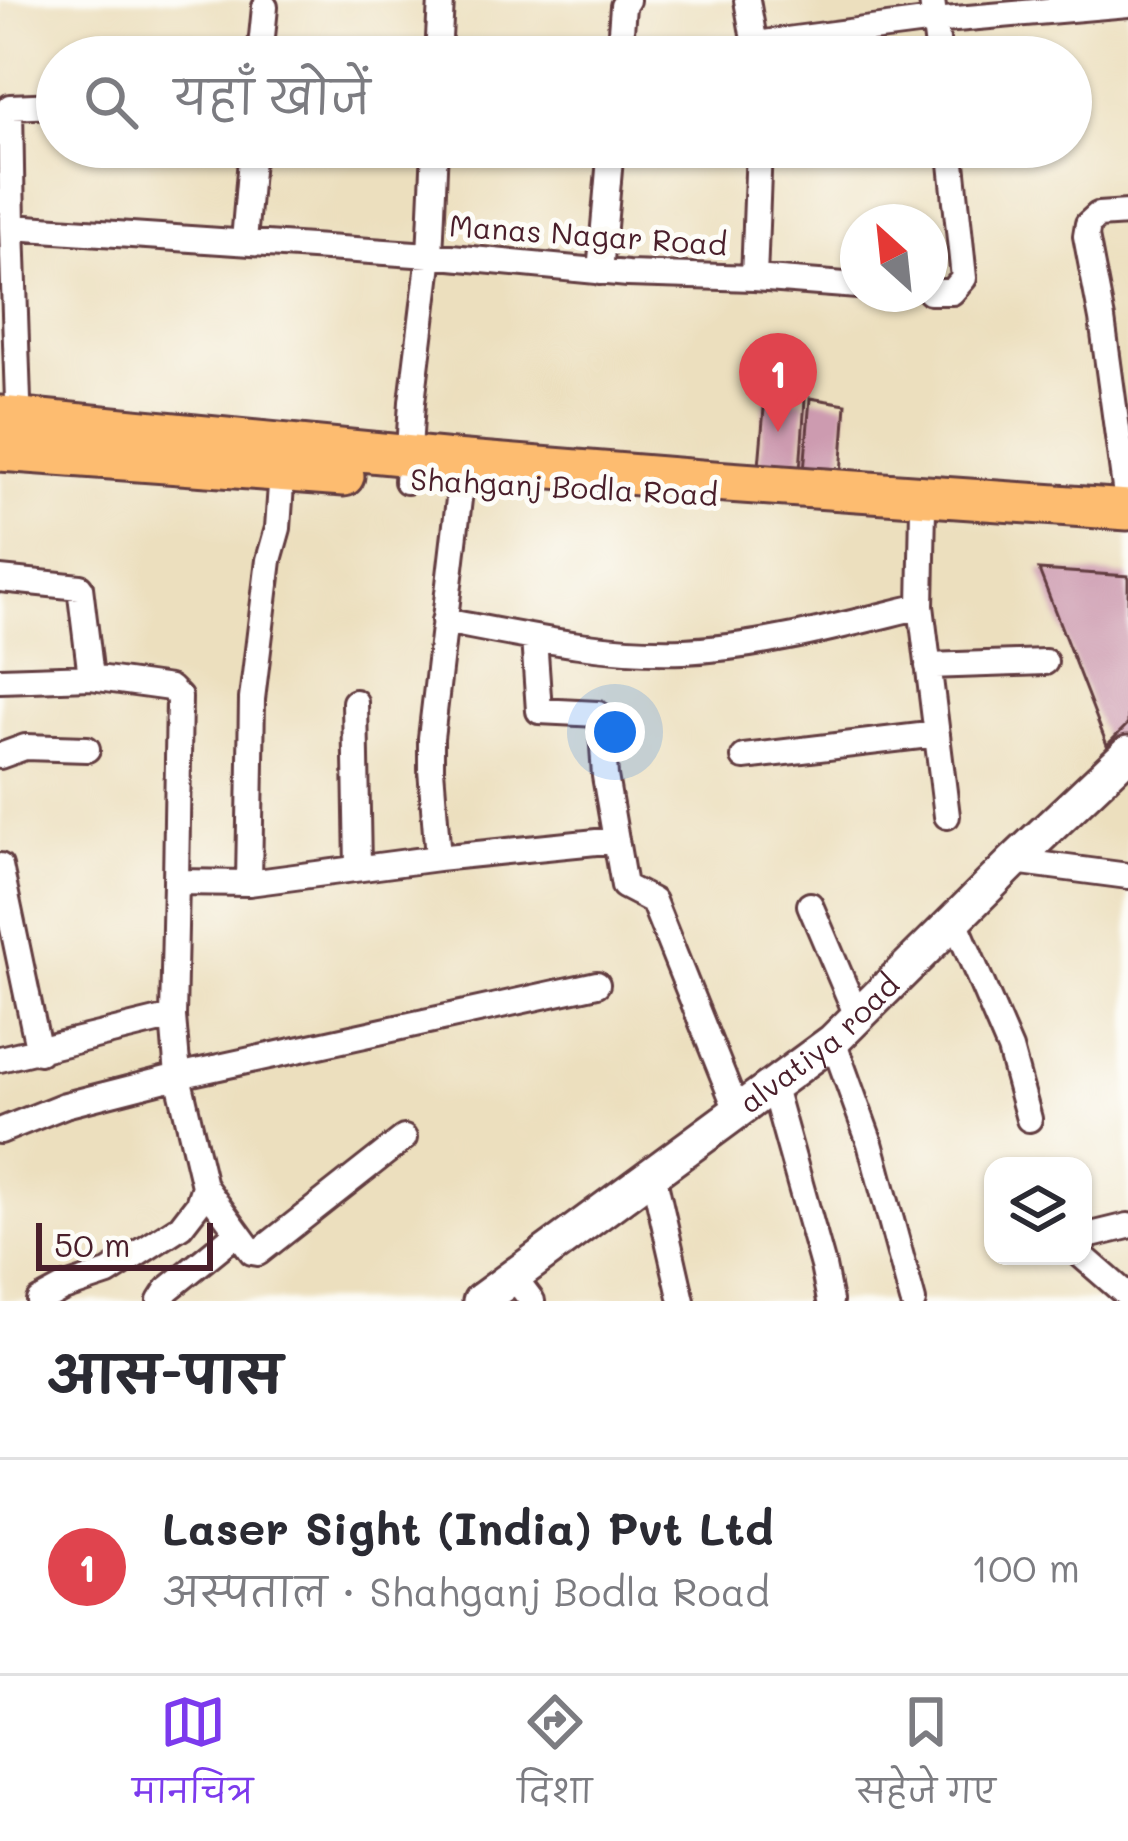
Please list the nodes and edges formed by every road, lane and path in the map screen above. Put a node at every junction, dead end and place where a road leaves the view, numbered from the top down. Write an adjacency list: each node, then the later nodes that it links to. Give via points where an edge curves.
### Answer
1 (441, 0): 8 (street)
2 (627, 0): 9 (street)
3 (747, 0): 10 (street)
4 (1128, 4): 6 (street)
5 (265, 7): 7 (street)
6 (933, 10): 11 (street)
7 (262, 36)
8 (440, 36)
9 (621, 36)
10 (754, 36)
11 (821, 36)
12 (36, 106): 13 (street)
13 (5, 107): 20 (street)
14 (250, 168): 21 (street)
15 (434, 168): 22 (street)
16 (609, 168): 23 (street)
17 (758, 168): 24 (street, Manas Nagar Road)
18 (953, 168): 26 (street, via 964,278)
19 (1128, 213): 32 (street, via 1098,215 1086,236)
20 (12, 227): 21 (street, Manas Nagar Road); 27 (street)
21 (244, 241): 22 (street, Manas Nagar Road)
22 (430, 255): 23 (street, Manas Nagar Road); 28 (street)
23 (600, 272): 24 (street, Manas Nagar Road)
24 (754, 278): 25 (street)
25 (840, 285)
26 (948, 292)
27 (10, 434): 28 (main road); 29 (main road, Shahganj Bodla Road)
28 (408, 468): 29 (main road, Shahganj Bodla Road); 30 (main road, Shahganj Bodla Road); 32 (main road)
29 (282, 472): 56 (street, via 251,699)
30 (461, 482): 31 (main road, Shahganj Bodla Road); 36 (street)
31 (922, 508): 33 (main road, Shahganj Bodla Road); 35 (street)
32 (1128, 510)
33 (1128, 525)
34 (0, 578): 40 (street, via 80,587)
35 (921, 607): 37 (street, via 766,642 681,651); 39 (street)
36 (444, 621): 37 (street); 50 (street, via 430,770)
37 (534, 638): 49 (street, via 539,711 603,720)
38 (1045, 662): 39 (street)
39 (928, 666): 43 (street)
40 (91, 677): 41 (street); 55 (street, via 177,692)
41 (0, 680)
42 (356, 702): 53 (street)
43 (938, 734): 47 (street); 48 (street)
44 (87, 748): 46 (street, via 26,747)
45 (1128, 753): 51 (street, alvatiya road)
46 (0, 756)
47 (744, 757)
48 (947, 816)
49 (616, 840): 50 (street); 66 (street, via 624,886 653,902)
50 (437, 858): 53 (street)
51 (1014, 861): 54 (street); 58 (street, alvatiya road)
52 (0, 866): 62 (street)
53 (358, 867): 56 (street)
54 (1128, 878)
55 (176, 882): 56 (street); 60 (street)
56 (249, 883)
57 (810, 904): 61 (street)
58 (955, 921): 61 (street, alvatiya road); 67 (street, via 1010,1048)
59 (597, 984): 64 (street)
60 (173, 1017): 62 (street); 64 (street)
61 (845, 1029): 65 (street, alvatiya road); 83 (street)
62 (38, 1052): 63 (street)
63 (0, 1059)
64 (178, 1076): 68 (street); 71 (street)
65 (772, 1087): 66 (street, alvatiya road); 82 (street)
66 (738, 1113): 70 (street, alvatiya road)
67 (1029, 1119)
68 (0, 1131)
69 (404, 1138): 73 (street, via 258,1253)
70 (653, 1174): 76 (street, alvatiya road); 81 (street)
71 (205, 1186): 73 (street); 78 (street, via 172,1233 108,1273)
72 (1128, 1226): 74 (street)
73 (236, 1234): 79 (street)
74 (1092, 1235)
75 (1092, 1265): 77 (street)
76 (523, 1289): 80 (street, alvatiya road)
77 (1128, 1296)
78 (39, 1301)
79 (160, 1301)
80 (480, 1301)
81 (682, 1301)
82 (830, 1301)
83 (913, 1301)

